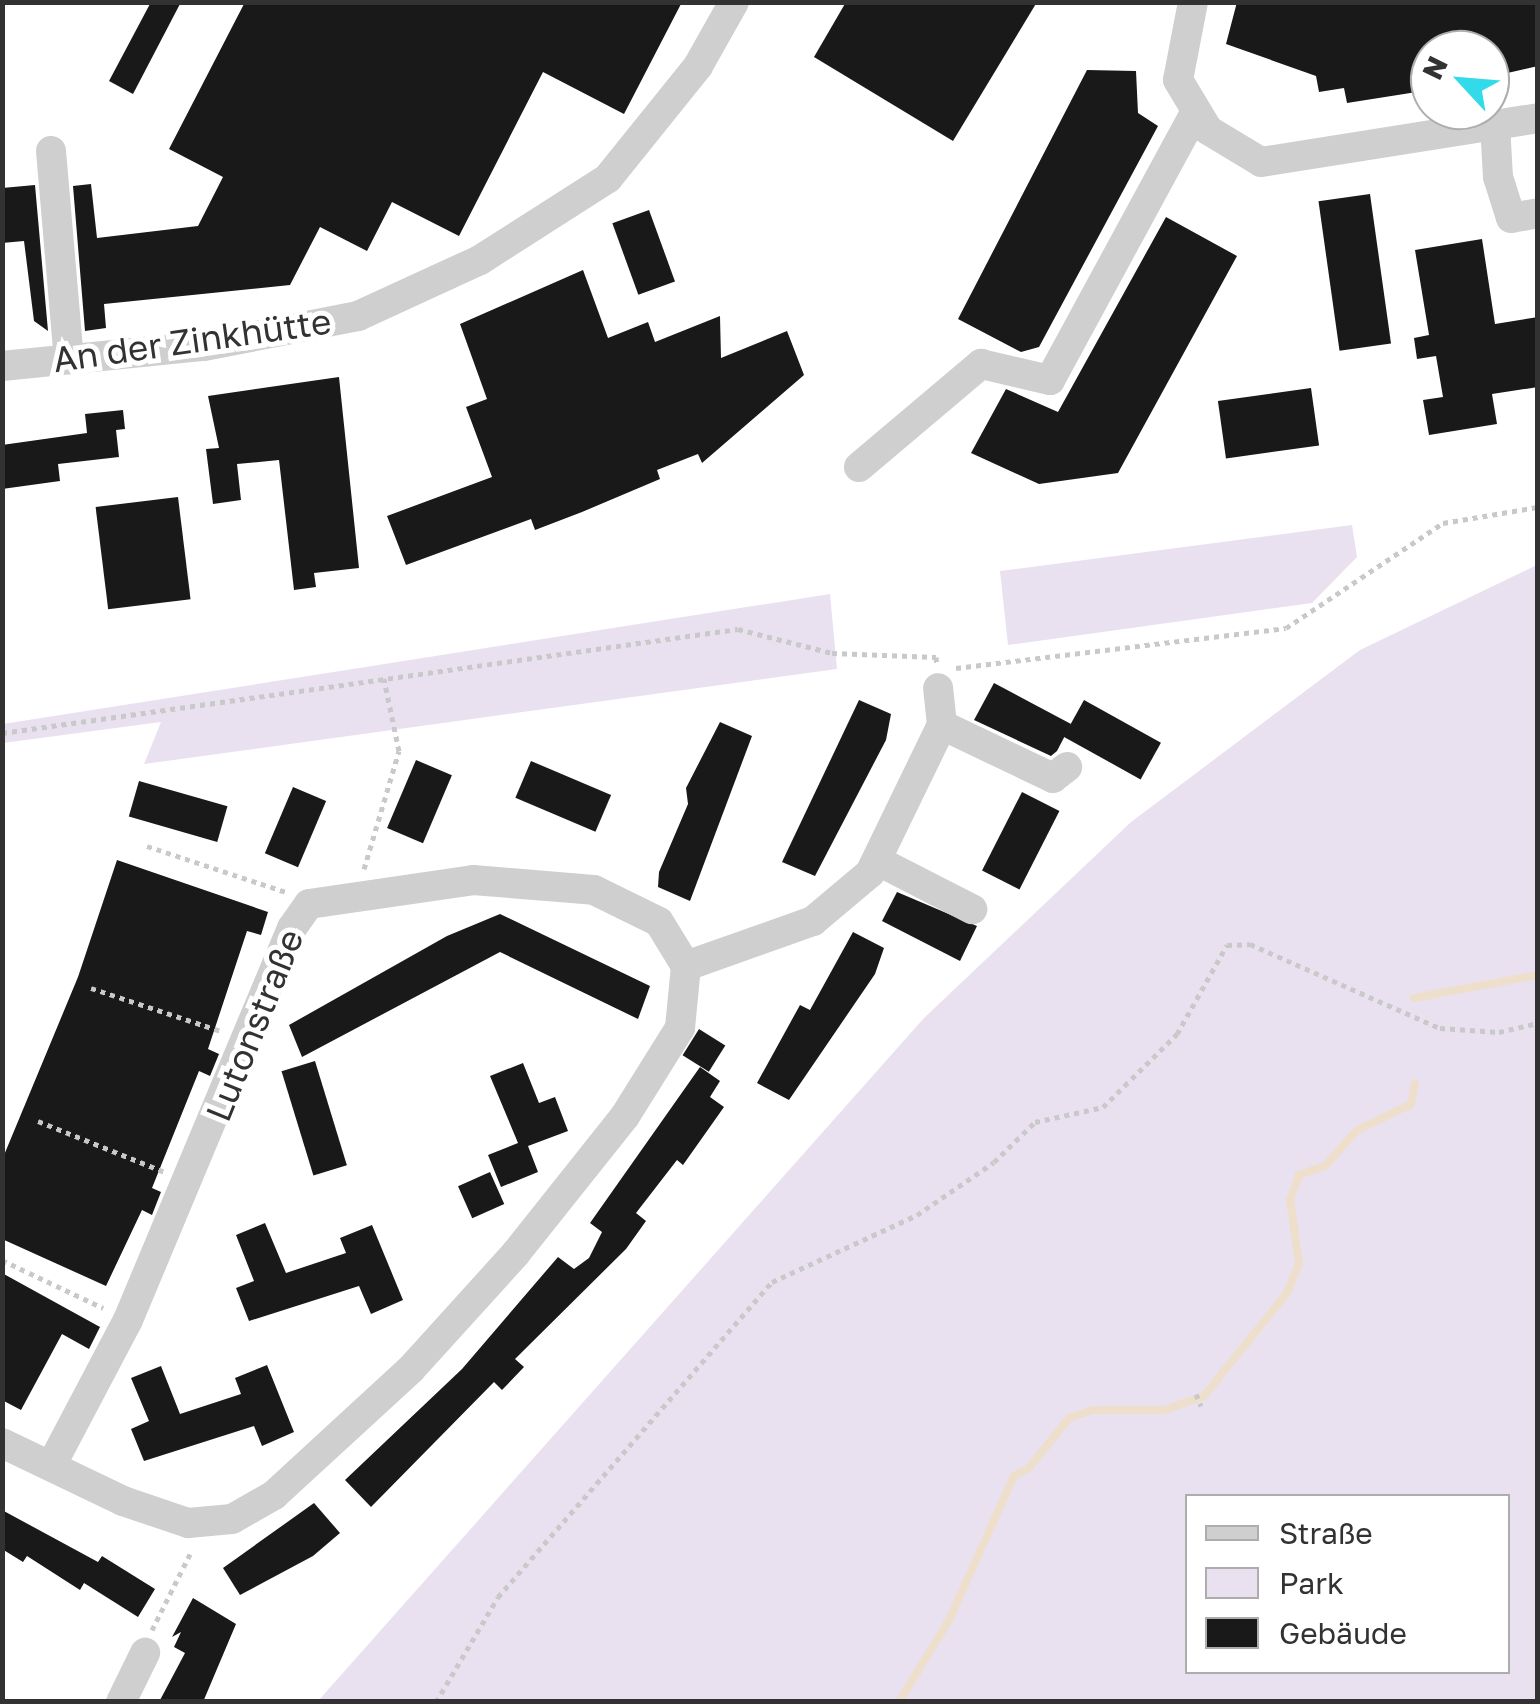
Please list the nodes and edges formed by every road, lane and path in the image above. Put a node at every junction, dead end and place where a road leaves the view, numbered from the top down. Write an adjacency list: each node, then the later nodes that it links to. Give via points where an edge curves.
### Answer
1 (734, 2): 10 (street, An der Zinkhütte, via 698,66 608,178 480,260 358,316 204,346)
2 (1193, 2): 3 (street, via 1178,80)
3 (1196, 110): 6 (street, via 1208,130 1260,162); 12 (street, via 1050,380 981,364)
4 (1538, 118): 5 (street)
5 (1510, 123)
6 (1463, 130)
7 (1495, 130): 9 (street, via 1498,178 1511,218)
8 (51, 151): 10 (street)
9 (1538, 213)
10 (70, 359): 11 (street, An der Zinkhütte)
11 (2, 366)
12 (860, 467)
13 (1538, 507): 14 (path, via 1443,523 1286,628 938,671 936,657 832,653 738,629)
14 (384, 679): 17 (path); 21 (path, via 399,750)
15 (938, 688): 16 (street)
16 (942, 726): 18 (street, via 1053,778); 20 (street)
17 (2, 733)
18 (1067, 767)
19 (147, 846): 22 (path, via 276,884)
20 (878, 862): 23 (street); 24 (street, via 855,890 813,921)
21 (356, 896): 22 (street, Lutonstraße); 24 (street, Lutonstraße, via 473,880 594,890 659,922)
22 (305, 907): 27 (street, Lutonstraße)
23 (972, 909)
24 (686, 966): 36 (street, via 685,1013 667,1055 516,1254 411,1369 274,1495 232,1519)
25 (91, 988): 27 (path)
26 (1538, 1023): 39 (path, via 1500,1032 1440,1028 1250,944 1227,945 1177,1034 1103,1107 1035,1122 994,1162 916,1216 772,1282 498,1597)
27 (248, 1040): 29 (street, Lutonstraße)
28 (38, 1121): 29 (path)
29 (190, 1182): 31 (street, Lutonstraße)
30 (2, 1260): 31 (path)
31 (128, 1320): 35 (street, Lutonstraße)
32 (1196, 1394): 33 (path)
33 (1201, 1406)
34 (2, 1443): 35 (street)
35 (51, 1466): 36 (street, via 141,1509)
36 (202, 1524): 37 (path)
37 (145, 1653): 38 (street)
38 (121, 1702)
39 (436, 1702)

